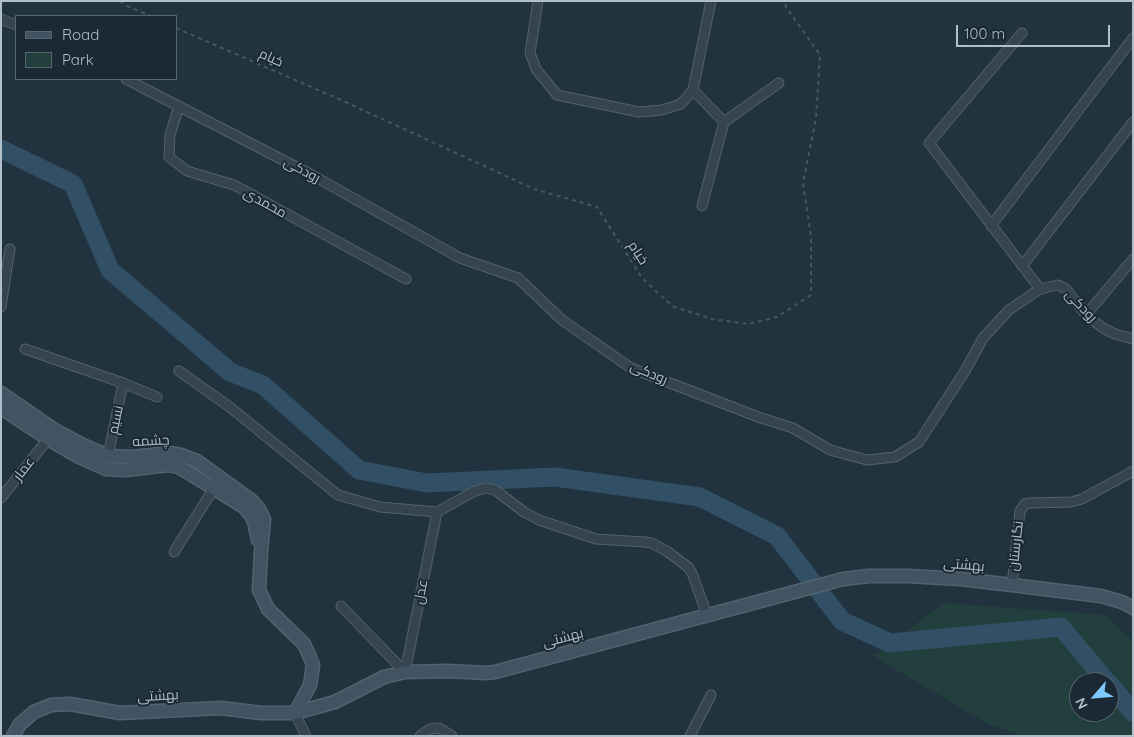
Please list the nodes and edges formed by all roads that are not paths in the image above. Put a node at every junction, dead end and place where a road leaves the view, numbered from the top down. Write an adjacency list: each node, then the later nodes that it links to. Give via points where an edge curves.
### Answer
1 (538, 1): 9 (street, via 530,53 536,69 557,96 639,112 681,104)
2 (711, 1): 9 (street)
3 (1, 20): 4 (street)
4 (15, 25)
5 (1022, 33): 14 (street, via 929,143)
6 (1133, 38): 14 (street)
7 (128, 80): 10 (street, رودکی)
8 (779, 83): 11 (street)
9 (693, 90): 11 (street)
10 (179, 106): 18 (street, محمدی, via 170,135 169,157 187,171 234,185); 19 (street, رودکی, via 312,175 460,258 518,278 562,320 631,368 793,428 830,450 867,460 895,456 919,442 983,338 1009,310)
11 (724, 122): 13 (street)
12 (1133, 122): 17 (street)
13 (702, 206)
14 (991, 226): 17 (street)
15 (10, 249): 20 (street)
16 (1133, 259): 21 (street)
17 (1022, 266): 19 (street)
18 (406, 278)
19 (1040, 289): 21 (street, رودکی, via 1058,285 1066,289)
20 (1, 307)
21 (1086, 315): 22 (street, رودکی, via 1103,328)
22 (1133, 339)
23 (25, 349): 25 (street)
24 (179, 371): 34 (street, via 231,408 338,496 380,507)
25 (123, 383): 27 (street); 30 (street, نسیم)
26 (1, 393): 30 (street, چشمه, via 53,429)
27 (157, 397)
28 (1, 408): 29 (street, چشمه)
29 (48, 440): 32 (street, چشمه, via 106,469 168,465 178,467); 33 (street, عمار)
30 (108, 456): 36 (street, چشمه, via 169,453 197,461 259,509 264,519)
31 (1133, 471): 37 (street, نگارستان, via 1072,502 1025,504 1020,511)
32 (214, 488): 35 (street); 36 (street, چشمه, via 250,514)
33 (1, 498)
34 (437, 512): 40 (street, via 486,488 494,490 530,516 596,539 652,543 688,567); 41 (street, عدل)
35 (174, 552)
36 (260, 552): 43 (street, چشمه, via 259,590 263,599 268,609 304,644 313,665 310,685)
37 (1012, 585): 39 (street, بهشتی, via 1101,596); 40 (street, بهشتی, via 960,579 869,576 843,579)
38 (340, 606): 41 (street)
39 (1133, 608)
40 (707, 615): 41 (street, بهشتی, via 495,672)
41 (405, 672): 43 (street, بهشتی, via 384,678 335,702)
42 (711, 695): 48 (street)
43 (294, 713): 44 (street, بهشتی, via 221,708 120,713 70,704 51,705 34,712 20,724); 45 (street)
44 (13, 736)
45 (306, 736)
46 (420, 736): 47 (street, via 430,729 439,728)
47 (452, 736)
48 (690, 736)

